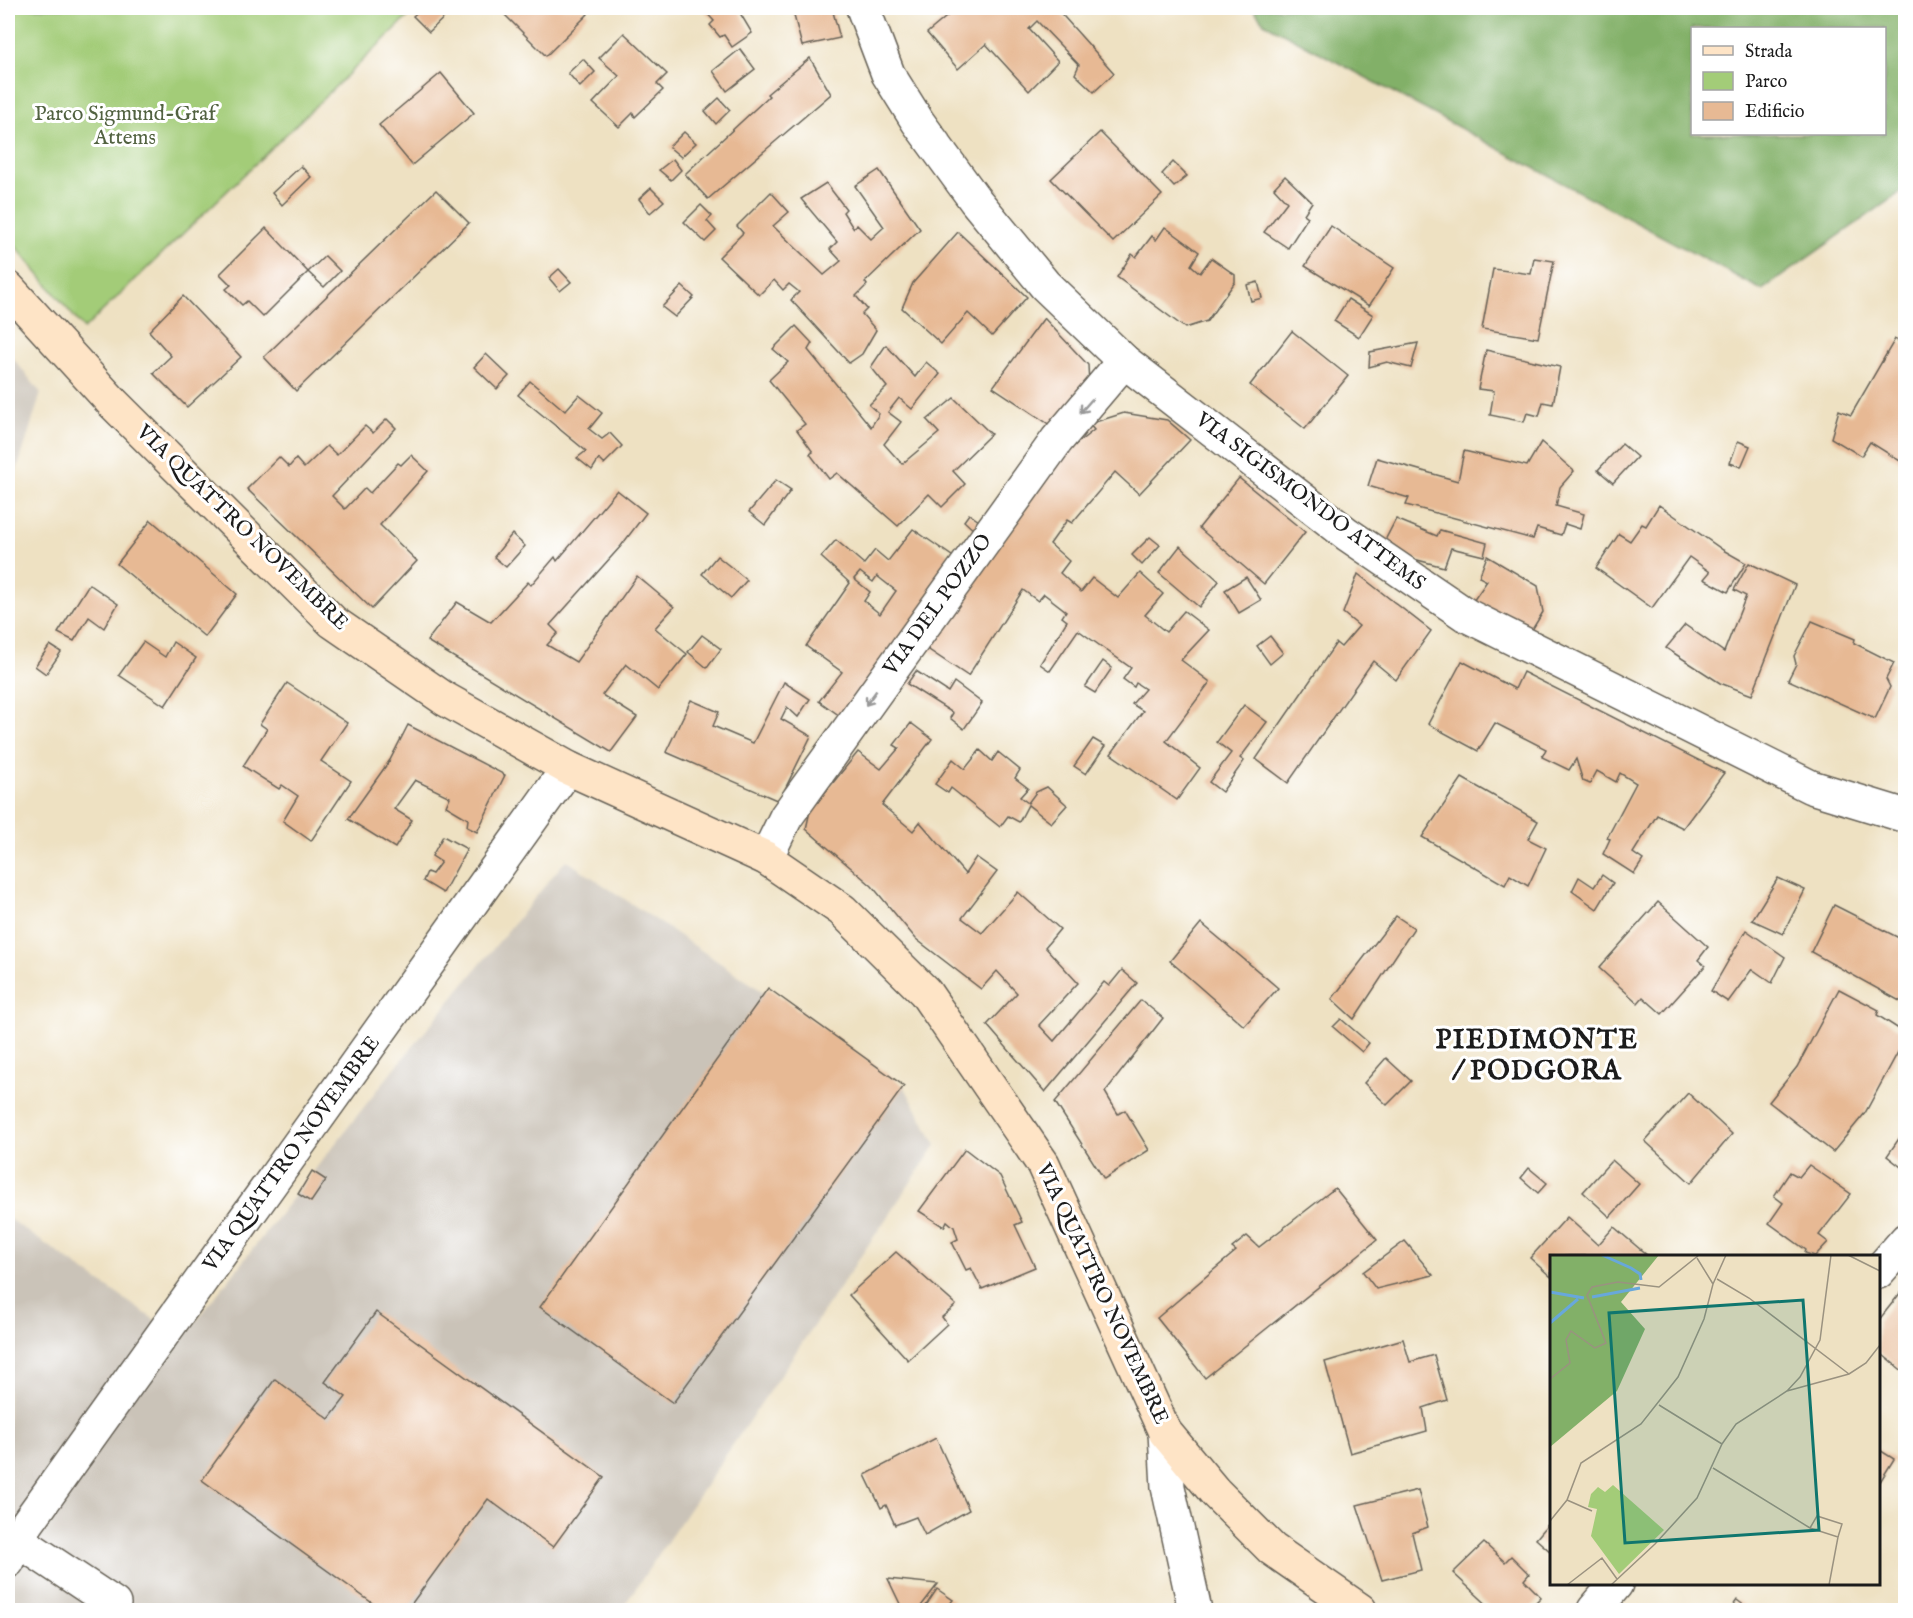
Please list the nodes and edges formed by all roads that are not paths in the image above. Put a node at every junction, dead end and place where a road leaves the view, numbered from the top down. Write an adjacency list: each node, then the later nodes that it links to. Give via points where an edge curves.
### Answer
1 (863, 8): 3 (street, VIA SIGISMONDO ATTEMS, via 888,74 956,174 1045,285)
2 (8, 288): 4 (main road, VIA QUATTRO NOVEMBRE, via 113,403 333,622 445,699)
3 (1124, 361): 5 (street, VIA SIGISMONDO ATTEMS, via 1347,534 1466,615 1811,787); 6 (street, VIA DEL POZZO, one-way to 6, via 1057,440 786,817)
4 (568, 768): 6 (main road, VIA QUATTRO NOVEMBRE); 10 (street, VIA QUATTRO NOVEMBRE)
5 (1905, 816)
6 (766, 858): 9 (main road, VIA QUATTRO NOVEMBRE, via 842,910 926,992 1044,1164)
7 (1905, 1240): 8 (street)
8 (1880, 1270)
9 (1165, 1432): 13 (street, via 1168,1487); 14 (main road, VIA QUATTRO NOVEMBRE, via 1215,1492 1272,1549)
10 (12, 1550): 12 (street, VIA QUATTRO NOVEMBRE, via 114,1604)
11 (1615, 1585): 15 (street)
12 (111, 1611)
13 (1195, 1611)
14 (1360, 1611)
15 (1593, 1611)

